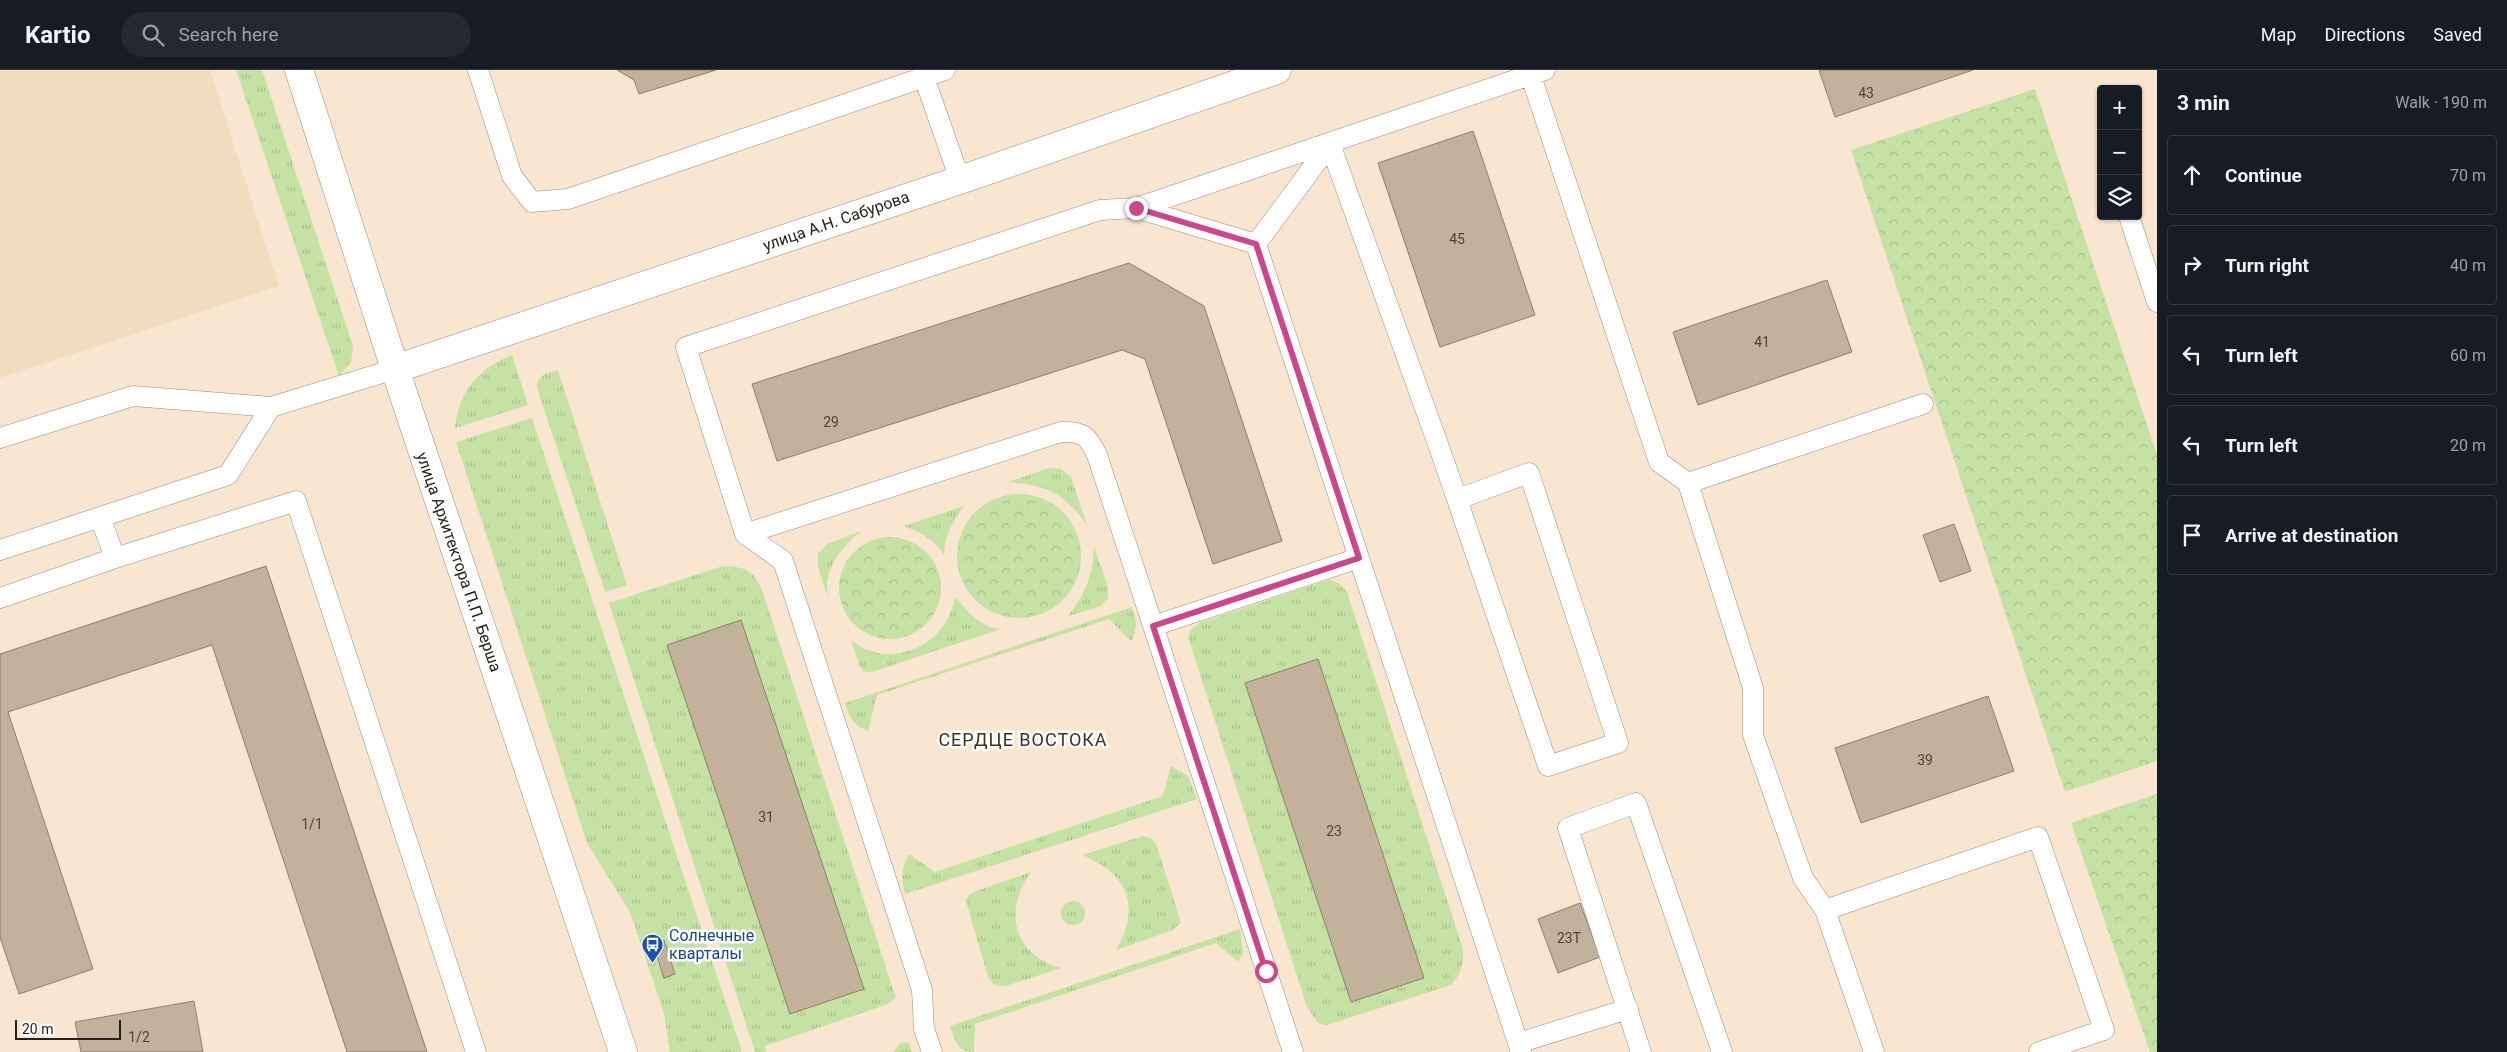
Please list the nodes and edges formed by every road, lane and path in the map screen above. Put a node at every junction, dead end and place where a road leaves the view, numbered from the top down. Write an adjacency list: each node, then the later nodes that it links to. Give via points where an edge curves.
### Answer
1 (299, 70): 13 (street, улица Архитектора П.П. Берша)
2 (478, 70): 6 (lane, via 512,176 532,202 568,199)
3 (945, 70): 6 (lane)
4 (1277, 70): 8 (street, улица А.Н. Сабурова)
5 (1535, 72): 7 (lane); 17 (lane, via 1659,462)
6 (924, 77): 8 (lane)
7 (1330, 144): 9 (lane); 11 (lane); 18 (lane)
8 (960, 180): 13 (street, улица А.Н. Сабурова)
9 (1136, 208): 11 (lane); 20 (lane, via 1100,210 686,347)
10 (2130, 220): 12 (lane)
11 (1256, 244): 23 (lane)
12 (2156, 291)
13 (395, 369): 15 (lane); 30 (street, улица Архитектора П.П. Берша)
14 (1923, 404): 17 (lane)
15 (271, 406): 16 (lane, via 133,396); 19 (lane, via 228,475)
16 (0, 438)
17 (1688, 483): 26 (lane, via 1753,688 1753,735 1803,878)
18 (1458, 499): 18 (lane, via 1548,766 1618,743 1529,473)
19 (100, 517): 21 (lane); 22 (lane)
20 (745, 534): 25 (lane, via 1061,432 1078,432 1090,441 1097,455); 31 (lane, via 783,561 922,990 924,1029)
21 (0, 550)
22 (115, 558): 24 (lane); 29 (lane, via 296,501)
23 (1359, 558): 25 (lane); 28 (lane)
24 (0, 598)
25 (1153, 626): 32 (lane)
26 (1826, 910): 35 (lane); 36 (lane, via 2038,837 2104,1030)
27 (1628, 1009): 28 (lane); 33 (lane); 34 (lane, via 1568,828 1636,803)
28 (1519, 1048)
29 (476, 1052)
30 (624, 1052)
31 (932, 1052)
32 (1293, 1052)
33 (1641, 1052)
34 (1722, 1052)
35 (1874, 1052)
36 (2039, 1052)

